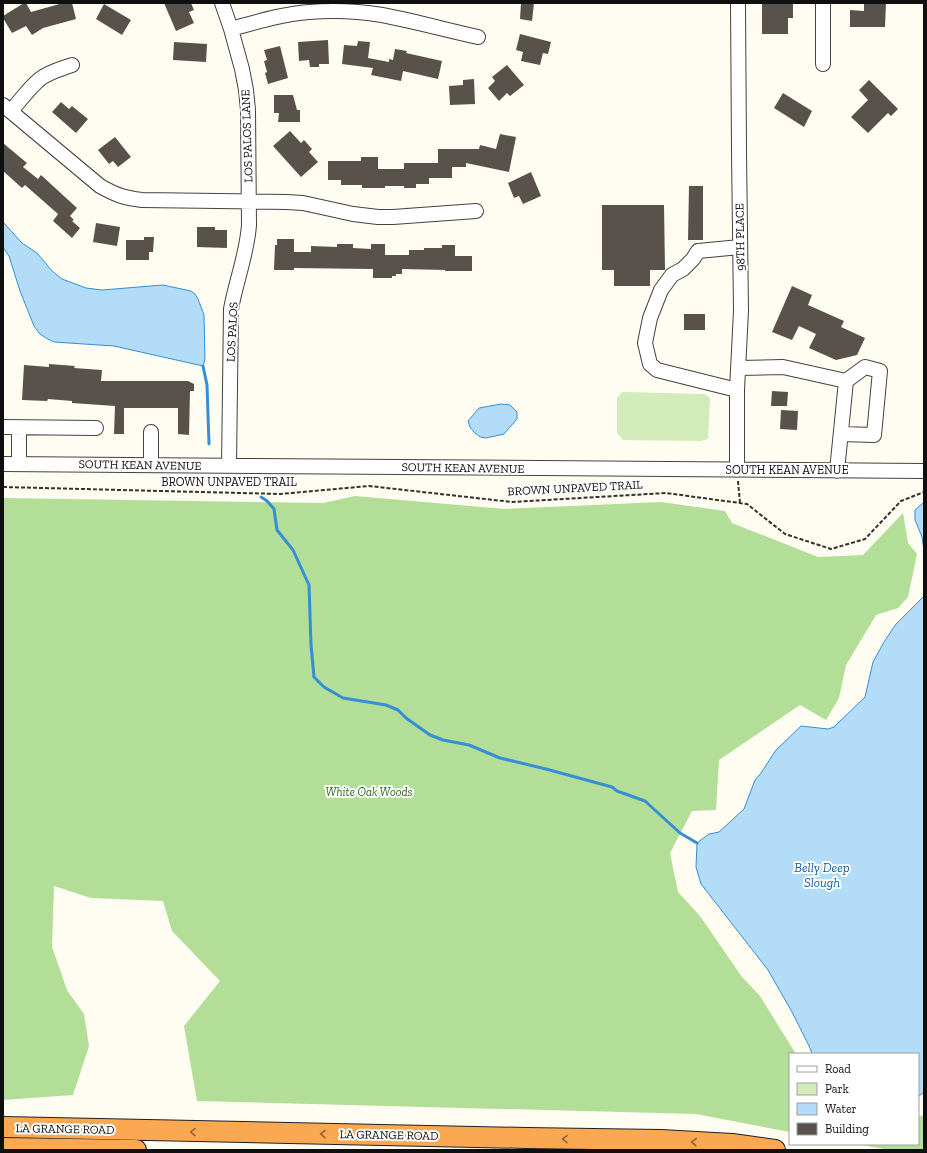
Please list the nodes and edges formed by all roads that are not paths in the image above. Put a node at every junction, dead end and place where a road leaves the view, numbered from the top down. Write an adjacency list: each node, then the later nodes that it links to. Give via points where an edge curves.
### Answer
1 (222, 3): 4 (street, LOS PALOS LANE)
2 (738, 3): 11 (street, 98TH PLACE)
3 (823, 3): 6 (street)
4 (231, 29): 5 (street, via 288,15 331,11 381,15); 9 (street, LOS PALOS LANE, via 246,90)
5 (478, 38)
6 (823, 64)
7 (72, 65): 8 (street, via 41,78)
8 (7, 108): 9 (street, via 100,186 115,195 142,200)
9 (249, 201): 10 (street, via 304,203 378,217); 23 (street, LOS PALOS, via 248,239 231,309)
10 (476, 211)
11 (740, 247): 12 (street, 98TH PLACE, via 741,311); 14 (street, via 698,251 682,269 672,274 661,290 650,318 645,343 650,364 657,370)
12 (738, 368): 13 (street, via 782,367); 14 (street, 98TH PLACE)
13 (846, 381): 19 (street); 19 (street, via 865,367 880,371 874,435)
14 (737, 390): 24 (street, 98TH PLACE)
15 (3, 427): 16 (street)
16 (19, 428): 17 (street); 21 (street)
17 (96, 428)
18 (151, 432): 22 (street)
19 (841, 434): 25 (street)
20 (3, 464): 21 (street, SOUTH KEAN AVENUE)
21 (19, 464): 22 (street, SOUTH KEAN AVENUE)
22 (151, 465): 23 (street, SOUTH KEAN AVENUE)
23 (230, 466): 24 (street, SOUTH KEAN AVENUE)
24 (737, 470): 25 (street, SOUTH KEAN AVENUE)
25 (838, 471): 26 (street, SOUTH KEAN AVENUE)
26 (924, 471)
27 (3, 1128): 30 (highway, LA GRANGE ROAD, one-way to 27, via 732,1144 661,1140)
28 (3, 1148): 29 (highway, LA GRANGE ROAD)
29 (136, 1150)
30 (775, 1150)

